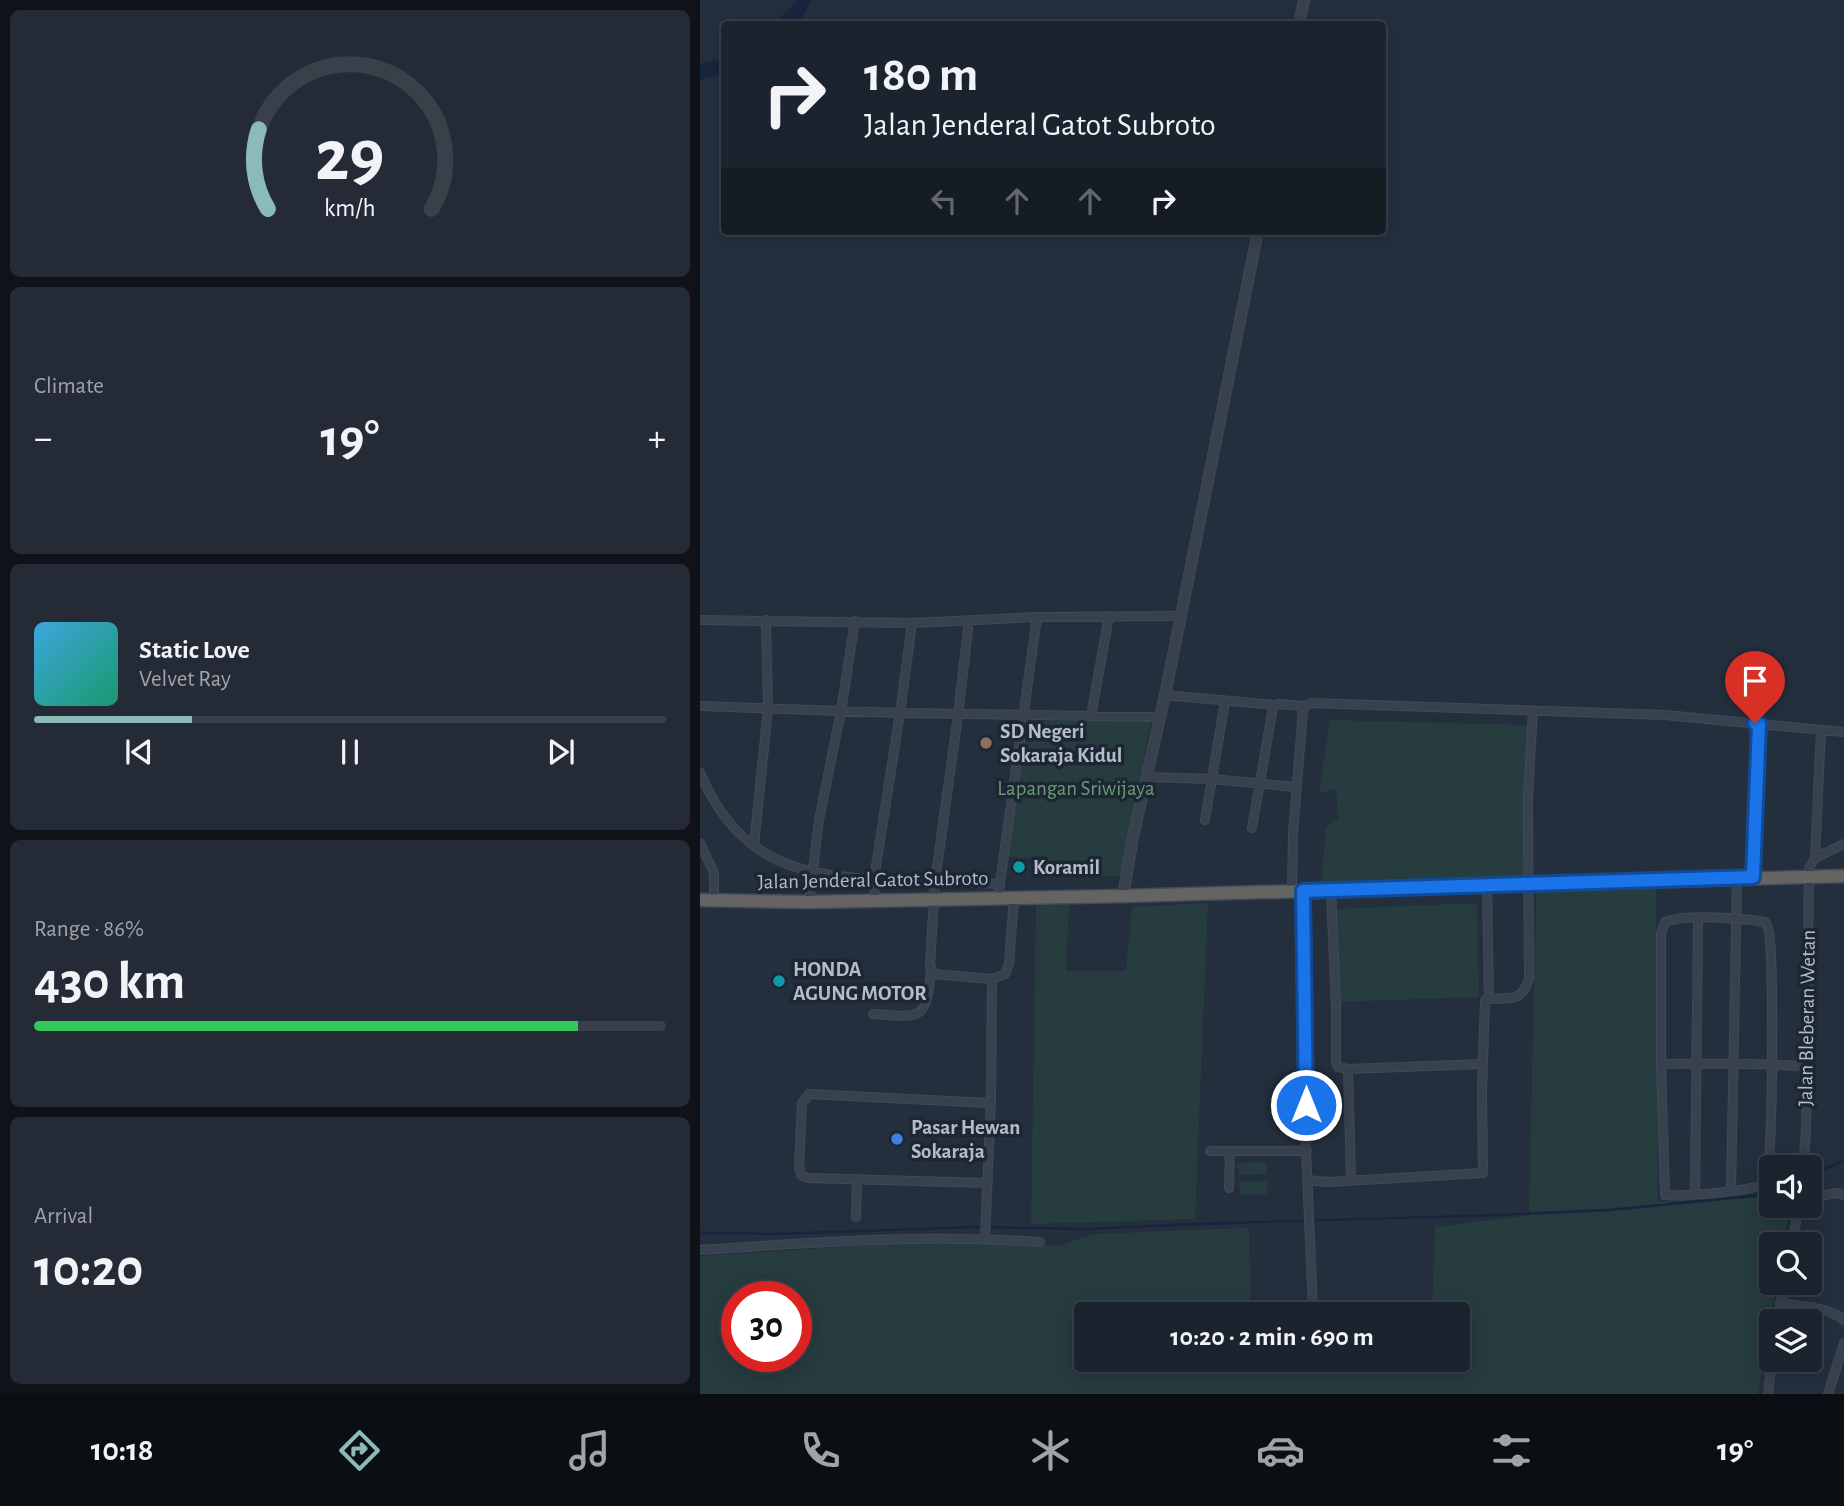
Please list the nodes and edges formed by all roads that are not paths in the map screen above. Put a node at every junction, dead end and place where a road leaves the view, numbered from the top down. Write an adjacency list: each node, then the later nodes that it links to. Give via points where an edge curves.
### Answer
1 (1304, 0): 2 (street)
2 (1300, 21)
3 (1257, 235): 5 (street)
4 (1109, 616): 5 (street); 6 (street); 23 (street)
5 (1181, 616): 12 (street)
6 (1037, 617): 10 (street); 22 (street)
7 (700, 620): 8 (street)
8 (766, 620): 9 (street); 17 (street)
9 (855, 621): 11 (street); 19 (street)
10 (969, 621): 11 (street); 21 (street)
11 (912, 623): 20 (street)
12 (1165, 695): 13 (street); 24 (street)
13 (1225, 701): 14 (street); 30 (street)
14 (1274, 705): 16 (street); 31 (street)
15 (700, 706): 17 (street)
16 (1306, 706): 18 (street); 32 (street)
17 (768, 708): 19 (street); 37 (street)
18 (1533, 710): 25 (street); 47 (street, via 1528,797)
19 (841, 711): 20 (street); 39 (street)
20 (900, 713): 21 (street); 44 (street)
21 (958, 715): 22 (street); 45 (street)
22 (1023, 716): 23 (street); 46 (street)
23 (1091, 716): 24 (street)
24 (1159, 717): 29 (street)
25 (1759, 724): 26 (street); 41 (street)
26 (1821, 730): 27 (street); 38 (street, Jalan Bleberan Wetan)
27 (1844, 732)
28 (700, 773): 37 (street, via 720,812)
29 (1146, 777): 30 (street); 51 (street)
30 (1212, 779): 31 (street); 33 (street)
31 (1259, 783): 32 (street); 34 (street)
32 (1296, 787): 50 (street)
33 (1205, 820)
34 (1251, 828)
35 (700, 843): 56 (street, via 714,873)
36 (1844, 844): 38 (street)
37 (754, 846): 39 (street)
38 (1815, 858): 42 (street, Jalan Bleberan Wetan)
39 (811, 872): 44 (street); 58 (street)
40 (1844, 876): 42 (highway, Jalan Jenderal Gatot Subroto)
41 (1753, 877): 42 (highway, Jalan Jenderal Gatot Subroto); 43 (highway, Jalan Jenderal Gatot Subroto)
42 (1809, 877): 70 (street, Jalan Bleberan Wetan)
43 (1737, 878): 47 (highway, Jalan Jenderal Gatot Subroto); 60 (street)
44 (874, 879): 45 (street); 57 (street)
45 (934, 881): 46 (street); 54 (street)
46 (1000, 884): 52 (street)
47 (1530, 885): 48 (highway, Jalan Jenderal Gatot Subroto); 63 (street, via 1526,988 1517,997)
48 (1487, 887): 49 (highway, Jalan Jenderal Gatot Subroto); 63 (street)
49 (1331, 890): 50 (highway, Jalan Jenderal Gatot Subroto); 71 (street, via 1336,1060 1338,1067)
50 (1298, 891): 51 (highway, Jalan Jenderal Gatot Subroto); 75 (street)
51 (1123, 896): 53 (highway, Jalan Jenderal Gatot Subroto)
52 (998, 898): 53 (highway, Jalan Jenderal Gatot Subroto); 54 (highway, Jalan Jenderal Gatot Subroto)
53 (1014, 898): 62 (street, via 1008,971)
54 (934, 899): 57 (highway, Jalan Jenderal Gatot Subroto); 61 (street)
55 (700, 900): 56 (highway, Jalan Jenderal Gatot Subroto)
56 (714, 900): 58 (highway, Jalan Jenderal Gatot Subroto)
57 (875, 901): 58 (highway, Jalan Jenderal Gatot Subroto)
58 (809, 902)
59 (1698, 919): 60 (street); 65 (street); 68 (street, via 1668,920 1663,927)
60 (1736, 919): 66 (street); 69 (street, via 1764,922 1769,928)
61 (931, 971): 62 (street); 64 (street, via 929,995 921,1012 913,1016)
62 (992, 979): 72 (street)
63 (1489, 999): 67 (street, via 1485,1000)
64 (873, 1014)
65 (1696, 1063): 66 (street); 68 (street); 83 (street)
66 (1733, 1063): 69 (street); 82 (street)
67 (1483, 1064): 71 (street); 79 (street, via 1483,1173)
68 (1661, 1064): 83 (street, via 1664,1192 1670,1196)
69 (1770, 1065): 70 (street); 82 (street, via 1767,1179 1760,1187)
70 (1807, 1066): 76 (street, Jalan Bleberan Wetan)
71 (1348, 1069): 79 (street)
72 (989, 1103): 77 (street, via 809,1094 802,1103 802,1175); 80 (street)
73 (1210, 1151): 74 (street)
74 (1230, 1151): 75 (street); 81 (street)
75 (1307, 1152): 78 (street)
76 (1804, 1155)
77 (857, 1179): 80 (street); 86 (street)
78 (1308, 1180): 79 (street); 91 (street)
79 (1351, 1180)
80 (988, 1183): 87 (street)
81 (1229, 1188)
82 (1731, 1191): 83 (street)
83 (1695, 1194)
84 (1844, 1195): 85 (street)
85 (1822, 1196)
86 (856, 1217)
87 (985, 1234): 88 (street); 89 (street)
88 (1040, 1242)
89 (700, 1250)
90 (1782, 1295): 92 (street)
91 (1313, 1302)
92 (1780, 1303): 93 (street); 94 (street, via 1822,1310)
93 (1779, 1309)
94 (1844, 1320)
95 (1844, 1343): 96 (street)
96 (1841, 1362): 99 (street)
97 (1771, 1372): 98 (street)
98 (1768, 1394)
99 (1828, 1394)

